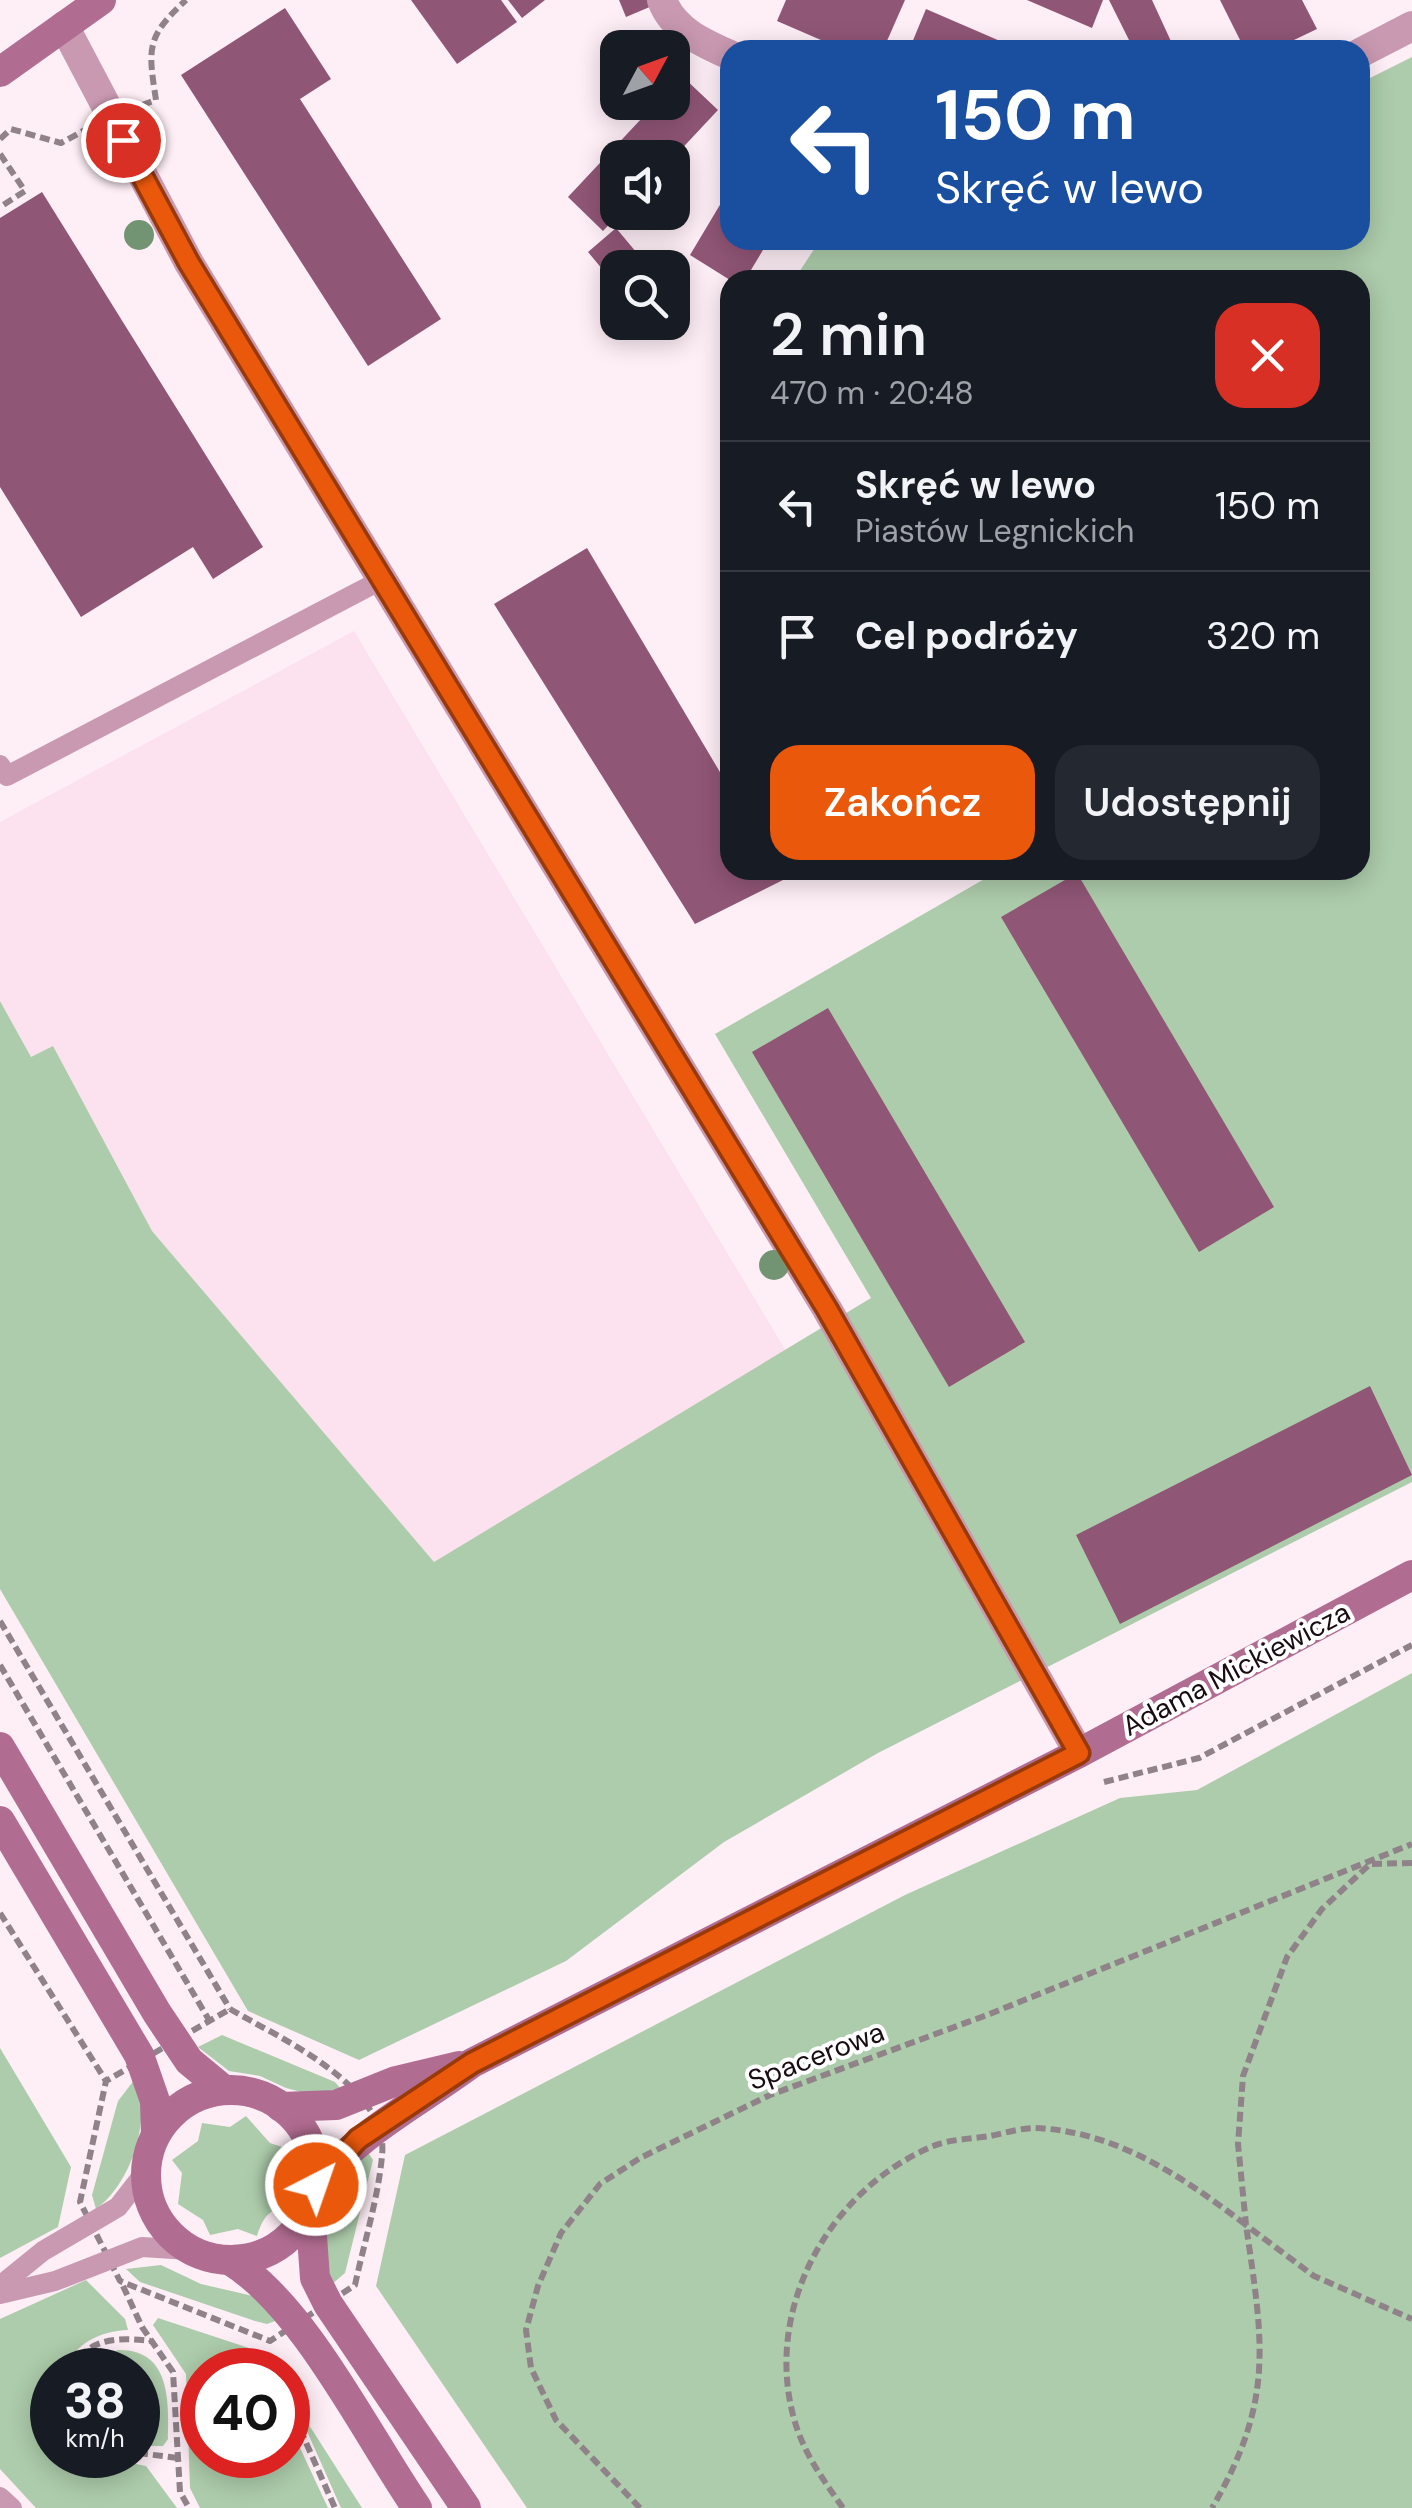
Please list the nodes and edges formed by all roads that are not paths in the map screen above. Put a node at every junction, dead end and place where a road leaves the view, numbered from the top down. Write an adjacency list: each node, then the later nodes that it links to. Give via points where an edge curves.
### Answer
1 (101, 0): 3 (street)
2 (662, 0): 6 (street, via 696,40)
3 (64, 26): 7 (street); 8 (street, via 189,263)
4 (1412, 26): 5 (street)
5 (1370, 49)
6 (720, 51)
7 (0, 72)
8 (382, 579): 9 (lane, via 7,776); 12 (street, via 827,1309)
9 (0, 765)
10 (1412, 1575): 12 (street, Adama Mickiewicza)
11 (0, 1747): 15 (street, via 158,2013 190,2061)
12 (1079, 1753): 14 (street, Adama Mickiewicza)
13 (0, 1821): 17 (street, via 139,2055 155,2101)
14 (472, 2063): 16 (street, Adama Mickiewicza, via 396,2081 336,2105); 19 (street, Adama Mickiewicza, via 358,2139)
15 (224, 2090): 16 (street); 17 (street, via 185,2103)
16 (281, 2107): 19 (street, via 308,2138 315,2160)
17 (156, 2134): 18 (street)
18 (146, 2171): 20 (street, via 155,2216); 22 (lane, via 118,2207 43,2251)
19 (313, 2197): 21 (street, via 280,2246); 27 (street, via 315,2278)
20 (189, 2250): 21 (street); 23 (lane, via 142,2247)
21 (231, 2261): 26 (street, via 292,2314)
22 (0, 2286)
23 (0, 2294)
24 (0, 2497): 25 (lane)
25 (12, 2508)
26 (417, 2508)
27 (466, 2508)

